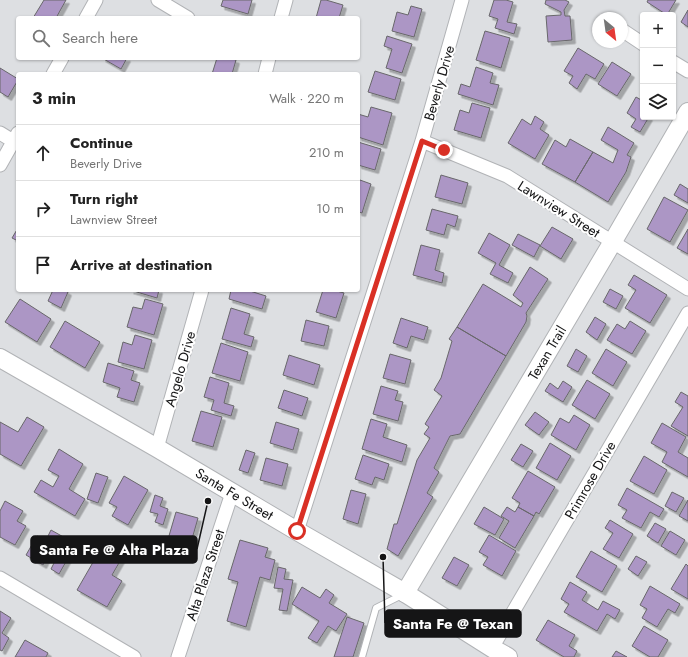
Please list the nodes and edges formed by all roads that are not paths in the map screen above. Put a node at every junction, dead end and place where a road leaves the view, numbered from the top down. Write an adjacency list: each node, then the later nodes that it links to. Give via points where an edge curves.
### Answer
1 (96, 0): 5 (street)
2 (158, 0): 6 (street)
3 (286, 0): 7 (street)
4 (462, 0): 19 (street, Beverly Drive)
5 (87, 16)
6 (185, 16)
7 (282, 16)
8 (628, 34): 9 (street)
9 (640, 42)
10 (61, 60): 14 (street)
11 (268, 60): 15 (street)
12 (676, 64): 13 (street)
13 (688, 71)
14 (54, 72)
15 (265, 72)
16 (688, 112): 21 (main road, Texan Trail)
17 (0, 133): 18 (street)
18 (16, 137): 20 (street)
19 (422, 141): 21 (street, Lawnview Street, via 507,176); 28 (street, Beverly Drive)
20 (0, 165)
21 (612, 243): 22 (street, Lawnview Street); 30 (main road, Texan Trail)
22 (688, 289)
23 (201, 292): 26 (street, Angelo Drive)
24 (688, 313): 31 (street, Primrose Drive)
25 (0, 358): 26 (main road, Santa Fe Street)
26 (157, 448): 27 (main road, Santa Fe Street)
27 (232, 493): 28 (main road, Santa Fe Street); 33 (street, Alta Plaza Street)
28 (297, 531): 30 (main road, Santa Fe Street)
29 (0, 578): 32 (street)
30 (405, 593): 31 (main road, Santa Fe Street); 34 (lane, via 376,608)
31 (492, 648): 35 (main road, Santa Fe Street)
32 (134, 657)
33 (178, 657)
34 (362, 657)
35 (508, 657)

